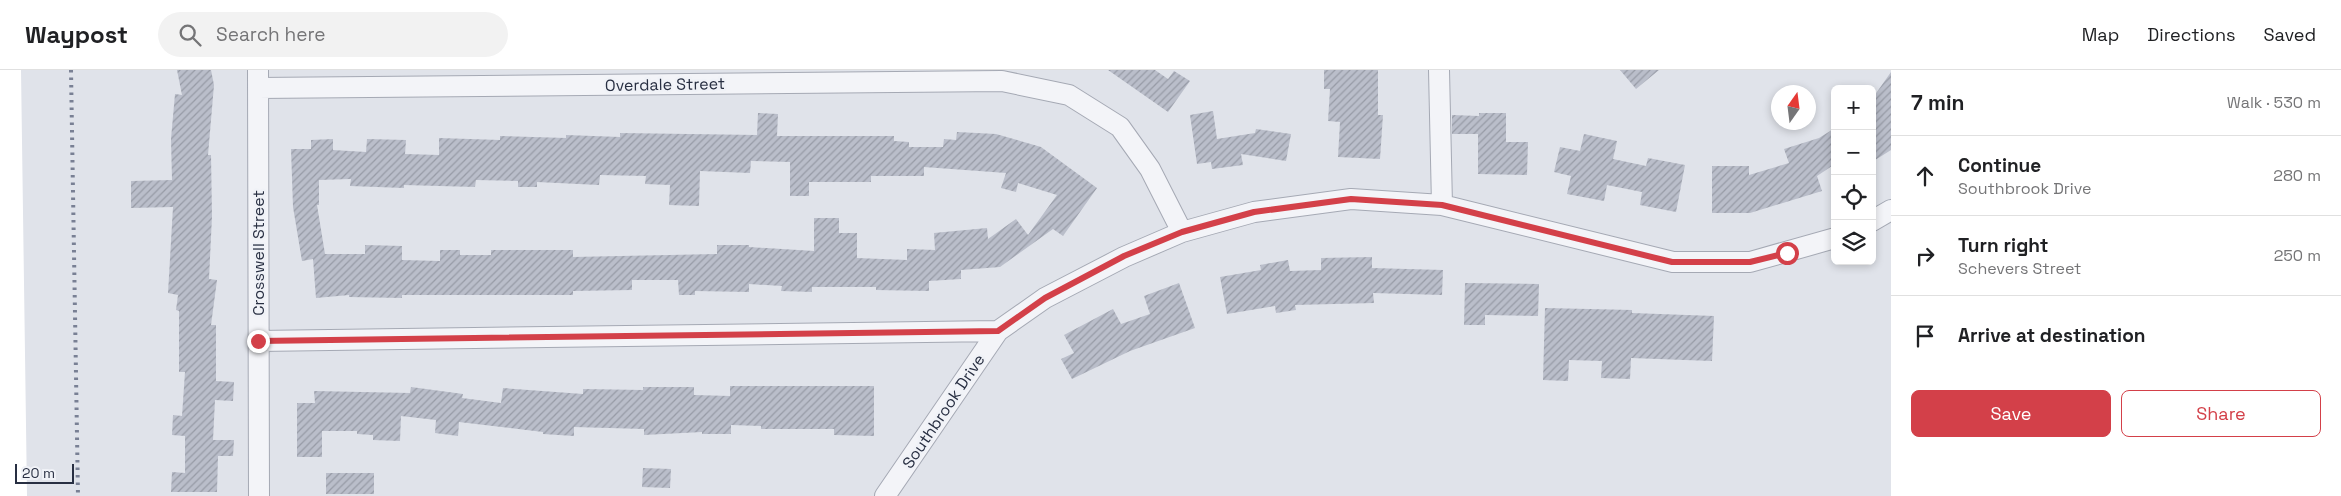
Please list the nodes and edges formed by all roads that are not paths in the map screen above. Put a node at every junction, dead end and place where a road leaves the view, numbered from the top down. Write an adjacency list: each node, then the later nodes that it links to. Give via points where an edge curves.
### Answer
1 (7, 70): 11 (main road)
2 (1439, 70): 4 (street)
3 (258, 79): 7 (street, Overdale Street, via 1002,81 1069,96 1120,127 1150,168); 10 (street, Crosswell Street)
4 (1442, 205): 7 (street, Southbrook Drive, via 1351,199 1254,212); 8 (street, Southbrook Drive, via 1672,262 1750,262)
5 (1891, 210): 6 (street)
6 (1874, 220)
7 (1182, 232): 9 (street, Southbrook Drive, via 1124,256 1045,298)
8 (1831, 239)
9 (998, 331): 10 (street); 13 (street, Southbrook Drive)
10 (258, 341): 12 (street, Crosswell Street)
11 (13, 496)
12 (259, 496)
13 (885, 496)

